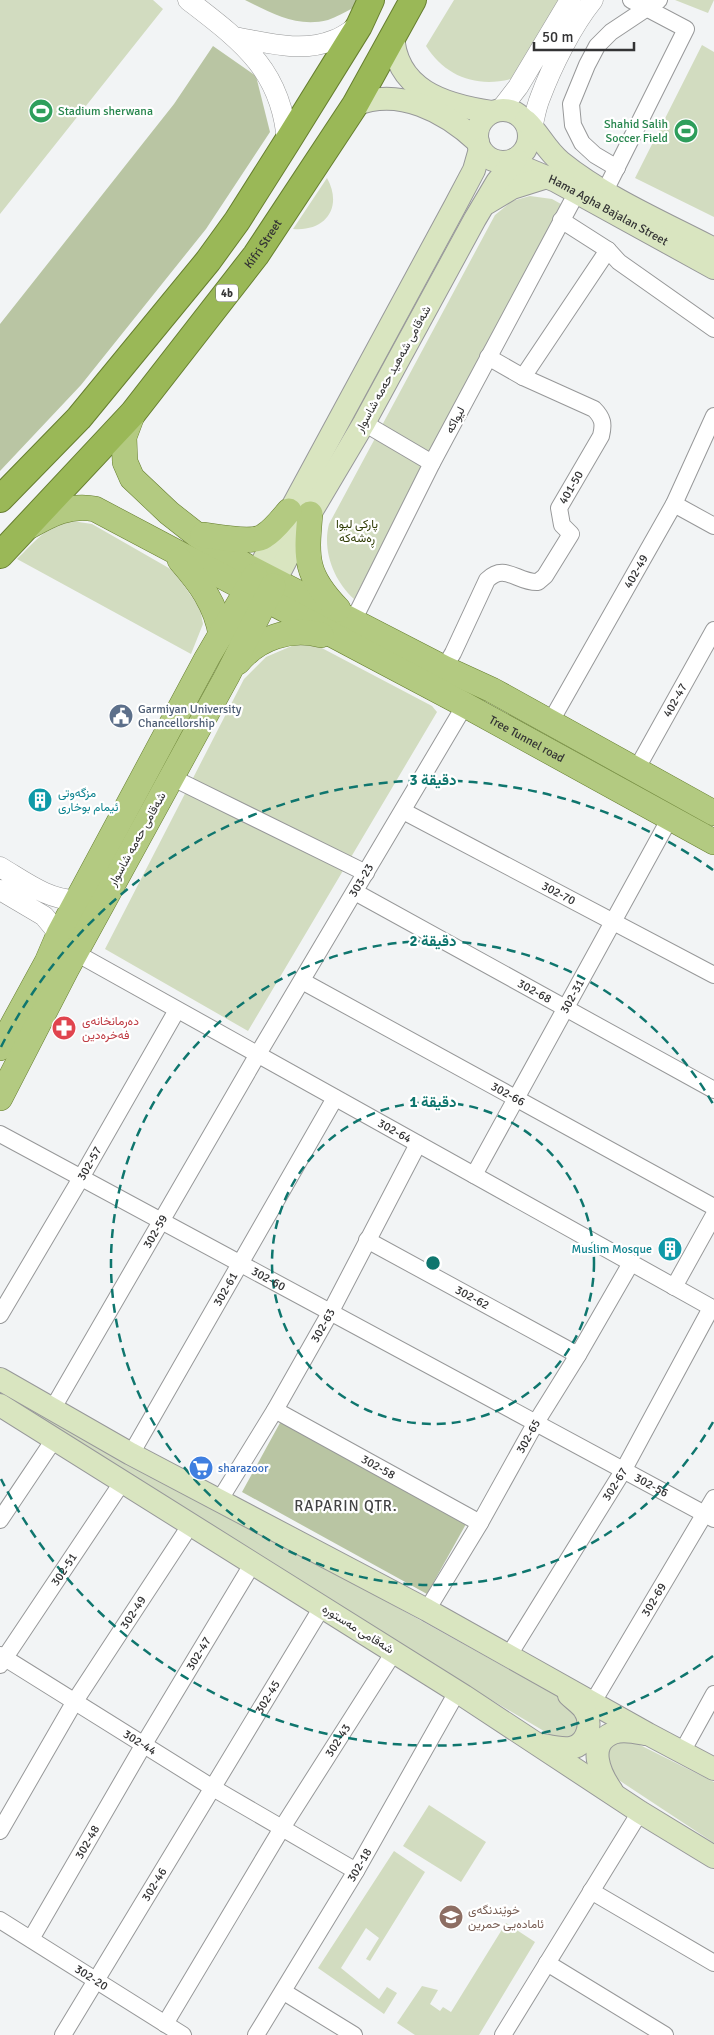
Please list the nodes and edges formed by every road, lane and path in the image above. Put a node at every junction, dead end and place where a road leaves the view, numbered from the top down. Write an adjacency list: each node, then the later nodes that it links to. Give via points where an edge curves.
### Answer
1 (188, 0): 10 (street)
2 (372, 0): 8 (highway)
3 (414, 0): 9 (highway, Kifri Street / 4b)
4 (570, 0): 12 (street, via 518,87)
5 (631, 0): 7 (street)
6 (591, 1): 13 (street, via 545,86)
7 (652, 4): 17 (street, via 686,29); 17 (street, via 611,32 597,46 571,104 573,125 582,143)
8 (358, 26): 10 (street, via 336,40 300,47); 14 (highway)
9 (393, 34): 11 (highway, Kifri Street / 4b); 12 (main road, via 398,63 414,84 455,104)
10 (235, 37): 14 (street, via 275,89 286,120)
11 (354, 105): 15 (main road, via 376,98 406,100 445,118 467,132); 29 (highway, Kifri Street / 4b, via 261,249)
12 (497, 110): 13 (main road, via 515,112); 15 (main road, via 479,124)
13 (529, 128): 16 (main road, via 526,149); 19 (main road, Hama Agha Bajalan Street, via 555,157)
14 (287, 142): 33 (highway, via 237,221 174,305 79,418)
15 (479, 146): 16 (main road, via 492,160); 35 (main road, شەقامی شەهید حەمە شاسوار, via 474,170)
16 (509, 162): 18 (main road, Hama Agha Bajalan Street); 21 (main road, شەقامی شەهید حەمە شاسوار)
17 (618, 168): 19 (street)
18 (547, 177): 20 (main road, Hama Agha Bajalan Street); 21 (main road, via 512,188)
19 (605, 191): 23 (main road, Hama Agha Bajalan Street)
20 (576, 194): 22 (street, لیواکە); 25 (main road, Hama Agha Bajalan Street)
21 (482, 206): 31 (main road, شەقامی شەهید حەمە شاسوار)
22 (561, 220): 24 (street); 27 (street, لیواکە)
23 (714, 249)
24 (608, 250): 26 (street, via 619,262); 28 (street)
25 (714, 268)
26 (714, 329)
27 (488, 358): 28 (street, 401-50); 32 (street, لیواکە)
28 (524, 377): 45 (street, 401-50, via 594,409 604,426 559,508 562,525 572,534 545,576 530,583 506,572 492,574)
29 (133, 413): 36 (highway, Kifri Street / 4b); 38 (main road, via 124,437 125,462 132,478)
30 (714, 416): 34 (street, 402-49)
31 (364, 424): 32 (street); 35 (main road, شەقامی شەهید حەمە شاسوار)
32 (432, 464): 42 (street, لیواکە, via 359,609)
33 (0, 499)
34 (674, 504): 37 (street); 48 (street, 402-49)
35 (299, 512): 38 (main road, via 262,538); 41 (main road, شەقامی شەهید حەمە شاسوار); 42 (main road, via 307,540 309,565)
36 (29, 526): 39 (main road, via 58,511 84,507); 40 (highway, Kifri Street / 4b)
37 (714, 526)
38 (197, 535): 41 (main road)
39 (172, 551): 41 (main road); 44 (main road, via 208,595)
40 (0, 555)
41 (261, 586): 42 (main road); 44 (main road, شەقامی حەمە شاسوار); 46 (main road, شەقامی حەمە شاسوار)
42 (343, 630): 45 (main road); 46 (main road, via 275,636 252,649); 47 (main road, Tree Tunnel road)
43 (714, 630): 49 (street, 402-47)
44 (221, 635): 60 (main road, شەقامی حەمە شاسوار)
45 (444, 668): 48 (main road)
46 (227, 676): 50 (main road, شەقامی حەمە شاسوار)
47 (465, 705): 51 (street, 303-23); 53 (main road, Tree Tunnel road)
48 (550, 722): 49 (main road)
49 (636, 770): 52 (main road)
50 (171, 777): 56 (street); 64 (main road, شەقامی حەمە شاسوار)
51 (403, 811): 56 (street, 303-23); 62 (street, 302-70)
52 (714, 813)
53 (670, 818): 54 (main road, Tree Tunnel road); 62 (street, 302-31)
54 (714, 842)
55 (0, 867): 57 (street)
56 (366, 873): 59 (street, 303-23)
57 (29, 884): 60 (street, via 55,897); 61 (street)
58 (0, 890): 61 (street)
59 (355, 892): 66 (street, 303-23); 67 (street, 302-68)
60 (78, 900): 63 (main road, شەقامی حەمە شاسوار)
61 (18, 901): 63 (street, via 44,916)
62 (614, 922): 65 (street, 302-70); 67 (street, 302-31)
63 (59, 934): 64 (main road, شەقامی حەمە شاسوار)
64 (63, 961): 68 (street, 302-64); 69 (main road, شەقامی حەمە شاسوار); 72 (main road, شەقامی حەمە شاسوار)
65 (714, 975)
66 (302, 981): 70 (street, 303-23); 74 (street, 302-66)
67 (566, 1008): 71 (street, 302-68); 74 (street, 302-31)
68 (177, 1010): 70 (street, 302-64); 78 (street, 302-57)
69 (0, 1048)
70 (258, 1054): 73 (street, 302-64); 81 (street, 302-59)
71 (714, 1090)
72 (0, 1098)
73 (335, 1098): 76 (street, 302-64); 84 (street, 302-61)
74 (515, 1098): 77 (street, 302-31); 79 (street, 302-66)
75 (0, 1134): 78 (street, 302-60)
76 (418, 1144): 77 (street, 302-64); 82 (street, 302-63)
77 (474, 1175): 83 (street, 302-64)
78 (81, 1178): 81 (street, 302-60); 88 (street, 302-57)
79 (714, 1207)
80 (714, 1215): 85 (street)
81 (161, 1222): 84 (street, 302-60); 92 (street, 302-59)
82 (367, 1240): 87 (street, 302-63); 89 (street, 302-62)
83 (631, 1263): 85 (street, 302-64); 89 (street, 302-65)
84 (240, 1264): 87 (street, 302-60); 96 (street, 302-61)
85 (674, 1287): 86 (street, 302-64)
86 (713, 1309): 97 (street, 302-67)
87 (330, 1313): 93 (street, 302-63); 94 (street, 302-60)
88 (0, 1315)
89 (578, 1355): 94 (street, 302-65)
90 (0, 1379): 92 (main road)
91 (0, 1405): 95 (main road, شەقامی مەستورە)
92 (53, 1408): 96 (main road)
93 (275, 1410): 100 (street, 302-63); 103 (street, 302-58)
94 (535, 1424): 97 (street, 302-56); 103 (street, 302-65)
95 (54, 1438): 98 (main road, شەقامی مەستورە); 102 (street)
96 (131, 1454): 100 (main road)
97 (623, 1471): 101 (street, 302-56); 109 (street, 302-67)
98 (123, 1481): 104 (main road, شەقامی مەستورە); 110 (street, 302-51)
99 (714, 1498): 101 (street, 302-69)
100 (219, 1502): 107 (main road)
101 (710, 1517): 115 (street, 302-69)
102 (0, 1520)
103 (480, 1522): 107 (street, 302-65)
104 (191, 1524): 105 (main road, شەقامی مەستورە); 114 (street, 302-49)
105 (253, 1563): 106 (main road, شەقامی مەستورە); 118 (street, 302-47)
106 (322, 1607): 108 (main road, شەقامی مەستورە); 121 (street, 302-45)
107 (427, 1610): 109 (main road)
108 (394, 1652): 112 (main road, شەقامی مەستورە); 124 (street, 302-43)
109 (508, 1655): 111 (main road)
110 (2, 1659): 114 (street, 302-44)
111 (553, 1680): 115 (main road); 117 (main road, via 585,1710 589,1726 587,1735 582,1743 564,1750)
112 (458, 1692): 117 (main road, شەقامی مەستورە); 127 (street, 302-18)
113 (714, 1694): 119 (street)
114 (74, 1701): 118 (street, 302-44); 125 (street, 302-49)
115 (593, 1702): 116 (main road)
116 (648, 1734): 119 (main road); 122 (main road, via 612,1733 597,1750 599,1769)
117 (538, 1743): 122 (main road, شەقامی مەستورە)
118 (144, 1744): 121 (street, 302-44); 130 (street, 302-48)
119 (682, 1752): 120 (main road)
120 (714, 1769)
121 (213, 1788): 124 (street, 302-44); 133 (street, 302-46)
122 (615, 1796): 123 (main road, شەقامی مەستورە)
123 (640, 1812): 126 (main road, شەقامی مەستورە); 128 (street)
124 (282, 1828): 127 (street, 302-44); 135 (street)
125 (0, 1831)
126 (714, 1856)
127 (356, 1871): 134 (street, 302-18)
128 (592, 1891): 131 (street); 132 (street)
129 (0, 1920): 130 (street, 302-20)
130 (31, 1939): 133 (street, 302-20)
131 (547, 1963): 136 (street); 141 (street)
132 (714, 1963)
133 (97, 1980): 135 (street, 302-20); 137 (street, 302-46)
134 (284, 1992): 139 (street, 302-18); 140 (street)
135 (165, 2024): 138 (street, 302-20)
136 (510, 2032)
137 (63, 2035)
138 (183, 2035)
139 (256, 2035)
140 (354, 2035)
141 (665, 2035)

